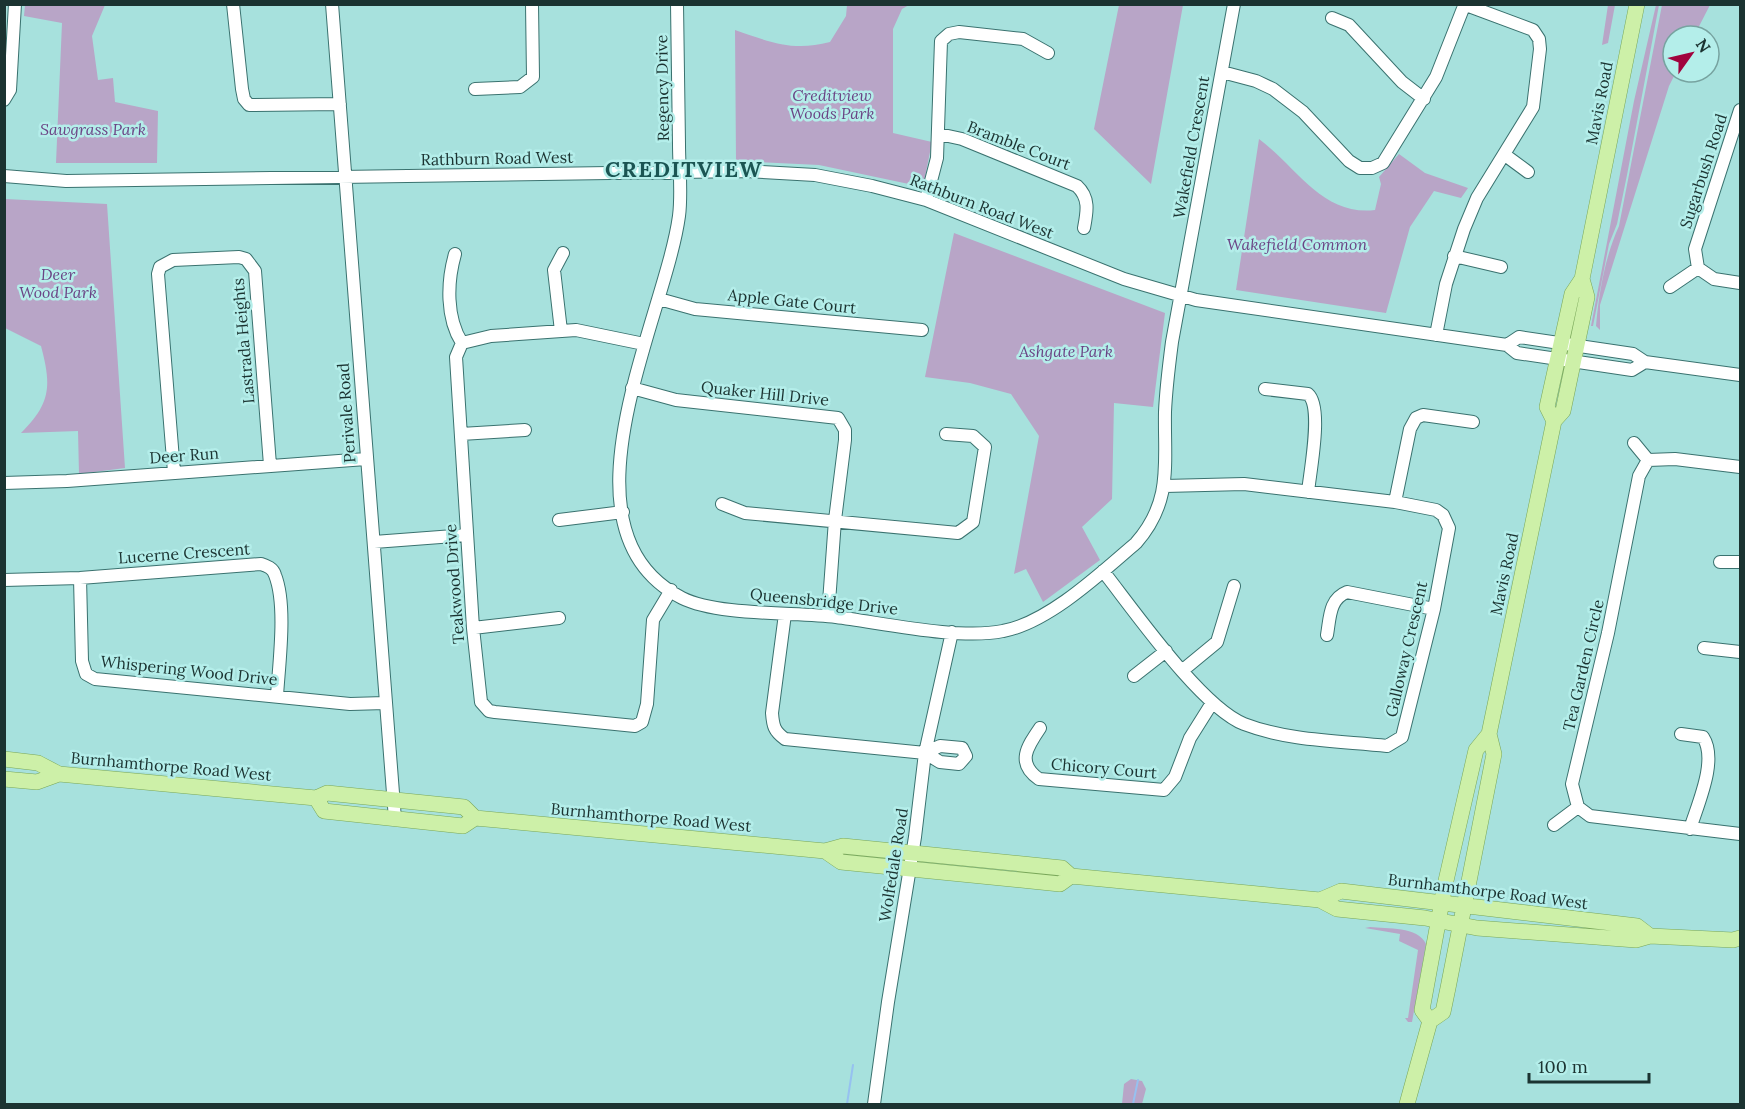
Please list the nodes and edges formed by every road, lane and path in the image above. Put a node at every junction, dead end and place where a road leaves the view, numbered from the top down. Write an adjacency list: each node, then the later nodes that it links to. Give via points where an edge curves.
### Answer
1 (15, 4): 14 (street, via 10,90)
2 (233, 4): 15 (street, via 242,89 249,105)
3 (332, 4): 15 (street, Perivale Road)
4 (532, 4): 12 (street, via 533,77 520,87)
5 (677, 4): 20 (street, Regency Drive)
6 (1234, 4): 11 (street, Wakefield Crescent)
7 (1463, 5): 13 (street, via 1443,62); 19 (street, via 1520,24 1533,30 1539,39 1533,107)
8 (1637, 5): 40 (main road, Mavis Road, via 1582,279 1587,297)
9 (1332, 18): 13 (street, via 1349,25 1402,82)
10 (1048, 53): 18 (street, via 1023,39 949,34 941,41)
11 (1222, 72): 13 (street, via 1273,88 1360,168 1383,163); 33 (street, Wakefield Crescent)
12 (475, 89)
13 (1424, 99)
14 (4, 100)
15 (340, 104): 23 (street, Perivale Road)
16 (1740, 110): 17 (street, Sugarbush Road)
17 (1737, 129): 30 (street, Sugarbush Road, via 1695,249)
18 (939, 134): 24 (street); 25 (street, Bramble Court, via 962,139 1077,186 1088,205)
19 (1505, 155): 21 (street); 28 (street, via 1477,198)
20 (679, 172): 23 (street, Rathburn Road West); 24 (street, Rathburn Road West, via 815,175); 34 (street, Queensbridge Drive, via 679,214)
21 (1528, 172)
22 (4, 176): 23 (street, Rathburn Road West, via 66,181)
23 (346, 177): 52 (street, Perivale Road)
24 (926, 200): 33 (street, Rathburn Road West, via 1124,279)
25 (1084, 228)
26 (563, 253): 36 (street, via 554,270)
27 (455, 254): 38 (street, via 449,274 453,323)
28 (1454, 256): 29 (street); 37 (street)
29 (1501, 267)
30 (1698, 268): 31 (street, via 1714,279); 32 (street)
31 (1740, 283)
32 (1670, 287)
33 (1180, 296): 37 (street, Rathburn Road West, via 1239,309); 58 (street, Queensbridge Drive, via 1165,396)
34 (659, 299): 35 (street, Apple Gate Court, via 695,309); 39 (street, Queensbridge Drive)
35 (922, 330)
36 (561, 331): 38 (street, via 477,337); 39 (street, via 586,331)
37 (1436, 335): 41 (street, Rathburn Road West)
38 (462, 343): 49 (street, Teakwood Drive, via 456,363)
39 (644, 344): 45 (street, Queensbridge Drive)
40 (1570, 344): 41 (street, Rathburn Road West, via 1519,337); 42 (main road, Mavis Road); 43 (street, Rathburn Road West, via 1633,354)
41 (1507, 345): 42 (street, Rathburn Road West, via 1516,353)
42 (1566, 360): 43 (street, Rathburn Road West, via 1632,370); 90 (main road, Mavis Road, via 1547,407 1554,421)
43 (1645, 362): 44 (street, Rathburn Road West)
44 (1740, 375)
45 (632, 388): 62 (street, Queensbridge Drive, via 619,456); 64 (street, Quaker Hill Drive, via 676,400 838,418 845,430 845,440)
46 (1265, 389): 59 (street, via 1312,397 1316,412)
47 (1473, 422): 60 (street, via 1423,415 1416,418 1410,429)
48 (525, 430): 49 (street)
49 (462, 434): 65 (street, Teakwood Drive)
50 (946, 435): 64 (street, via 973,436 985,447 973,522 966,529 958,533)
51 (1634, 443): 53 (street)
52 (366, 459): 54 (street, Deer Run); 66 (street, Perivale Road)
53 (1648, 460): 55 (street, via 1675,459); 98 (street, Tea Garden Circle, via 1639,476 1608,633 1572,784)
54 (270, 465): 56 (street, Deer Run); 56 (street, Lastrada Heights, via 255,271 246,259 239,257 174,260 160,267 158,274)
55 (1740, 467)
56 (174, 472): 57 (street, Deer Run)
57 (4, 483)
58 (1165, 486): 59 (street, Galloway Crescent, via 1244,484); 69 (street, Queensbridge Drive, via 1148,530)
59 (1308, 492): 60 (street, Galloway Crescent)
60 (1395, 502): 74 (street, Galloway Crescent, via 1436,510 1449,528)
61 (722, 504): 64 (street, via 745,513)
62 (623, 512): 63 (street); 73 (street, Queensbridge Drive, via 632,546)
63 (559, 520)
64 (835, 520): 76 (street, Quaker Hill Drive)
65 (467, 535): 66 (street); 78 (street, Teakwood Drive)
66 (374, 542): 87 (street, Perivale Road)
67 (1720, 562): 68 (street)
68 (1740, 562)
69 (1102, 571): 79 (street, Queensbridge Drive, via 1048,612 1022,626 990,633); 82 (street, Galloway Crescent)
70 (80, 578): 71 (street, Lucerne Crescent); 86 (street, Whispering Wood Drive, via 82,661 86,674 95,679); 86 (street, Lucerne Crescent, via 268,566 279,592)
71 (4, 580)
72 (1234, 586): 84 (street, via 1217,642)
73 (670, 590): 75 (street, Queensbridge Drive, via 709,606); 78 (street, Teakwood Drive, via 653,620 646,710 642,722 635,726 489,711 480,697)
74 (1434, 609): 80 (street, via 1347,592 1332,604); 88 (street, Galloway Crescent, via 1402,737 1387,746 1281,734 1242,723)
75 (785, 614): 76 (street, Queensbridge Drive); 92 (street, via 772,713 777,733 785,739)
76 (828, 616): 79 (street, Queensbridge Drive)
77 (559, 618): 78 (street)
78 (473, 628)
79 (952, 632): 92 (street, Wolfedale Road)
80 (1327, 635)
81 (1704, 648): 83 (street)
82 (1166, 651): 84 (street, Galloway Crescent); 85 (street)
83 (1740, 652)
84 (1183, 670): 88 (street, Galloway Crescent)
85 (1134, 676)
86 (277, 696): 87 (street, Whispering Wood Drive, via 350,704)
87 (385, 703): 97 (street, Perivale Road)
88 (1212, 703): 89 (street, Chicory Court, via 1190,738 1175,777 1164,790 1039,778 1026,767 1024,758)
89 (1040, 728)
90 (1489, 734): 109 (main road, Mavis Road, via 1476,750); 110 (main road, Mavis Road, via 1494,754)
91 (1681, 734): 102 (street, via 1703,736 1708,745 1708,764)
92 (925, 753): 105 (street, Wolfedale Road)
93 (4, 759): 94 (main road, Burnhamthorpe Road West, via 38,763)
94 (59, 774): 95 (main road, Burnhamthorpe Road West, via 37,782); 96 (main road, Burnhamthorpe Road West)
95 (4, 779)
96 (316, 798): 97 (main road, Burnhamthorpe Road West, via 327,793); 100 (main road, Burnhamthorpe Road West, via 324,811)
97 (394, 800): 99 (main road, Burnhamthorpe Road West, via 464,807); 100 (street, Perivale Road)
98 (1578, 807): 101 (street); 102 (street, via 1590,816)
99 (475, 818): 100 (main road, Burnhamthorpe Road West, via 463,826); 104 (main road, Burnhamthorpe Road West)
100 (395, 819)
101 (1554, 825)
102 (1690, 829): 103 (street)
103 (1740, 834)
104 (825, 851): 105 (main road, Burnhamthorpe Road West, via 843,846); 106 (main road, Burnhamthorpe Road West, via 841,862)
105 (913, 853): 106 (street, Wolfedale Road); 107 (main road, Burnhamthorpe Road West, via 1062,868)
106 (910, 869): 107 (main road, Burnhamthorpe Road West, via 1060,884); 116 (street, Wolfedale Road)
107 (1071, 876): 108 (main road, Burnhamthorpe Road West)
108 (1320, 900): 109 (main road, Burnhamthorpe Road West, via 1341,891); 111 (main road, Burnhamthorpe Road West, via 1337,909)
109 (1442, 902): 110 (main road, Burnhamthorpe Road West); 111 (main road, Mavis Road)
110 (1464, 906): 112 (main road, Mavis Road); 113 (main road, Burnhamthorpe Road West, via 1637,926)
111 (1438, 921): 112 (main road, Burnhamthorpe Road West); 115 (main road, Mavis Road, via 1422,1010)
112 (1460, 925): 113 (main road, Burnhamthorpe Road West, via 1636,940); 115 (main road, Mavis Road, via 1443,1012)
113 (1650, 936): 114 (main road, Burnhamthorpe Road West)
114 (1738, 941)
115 (1430, 1021): 117 (main road, Mavis Road)
116 (874, 1104)
117 (1407, 1104)

